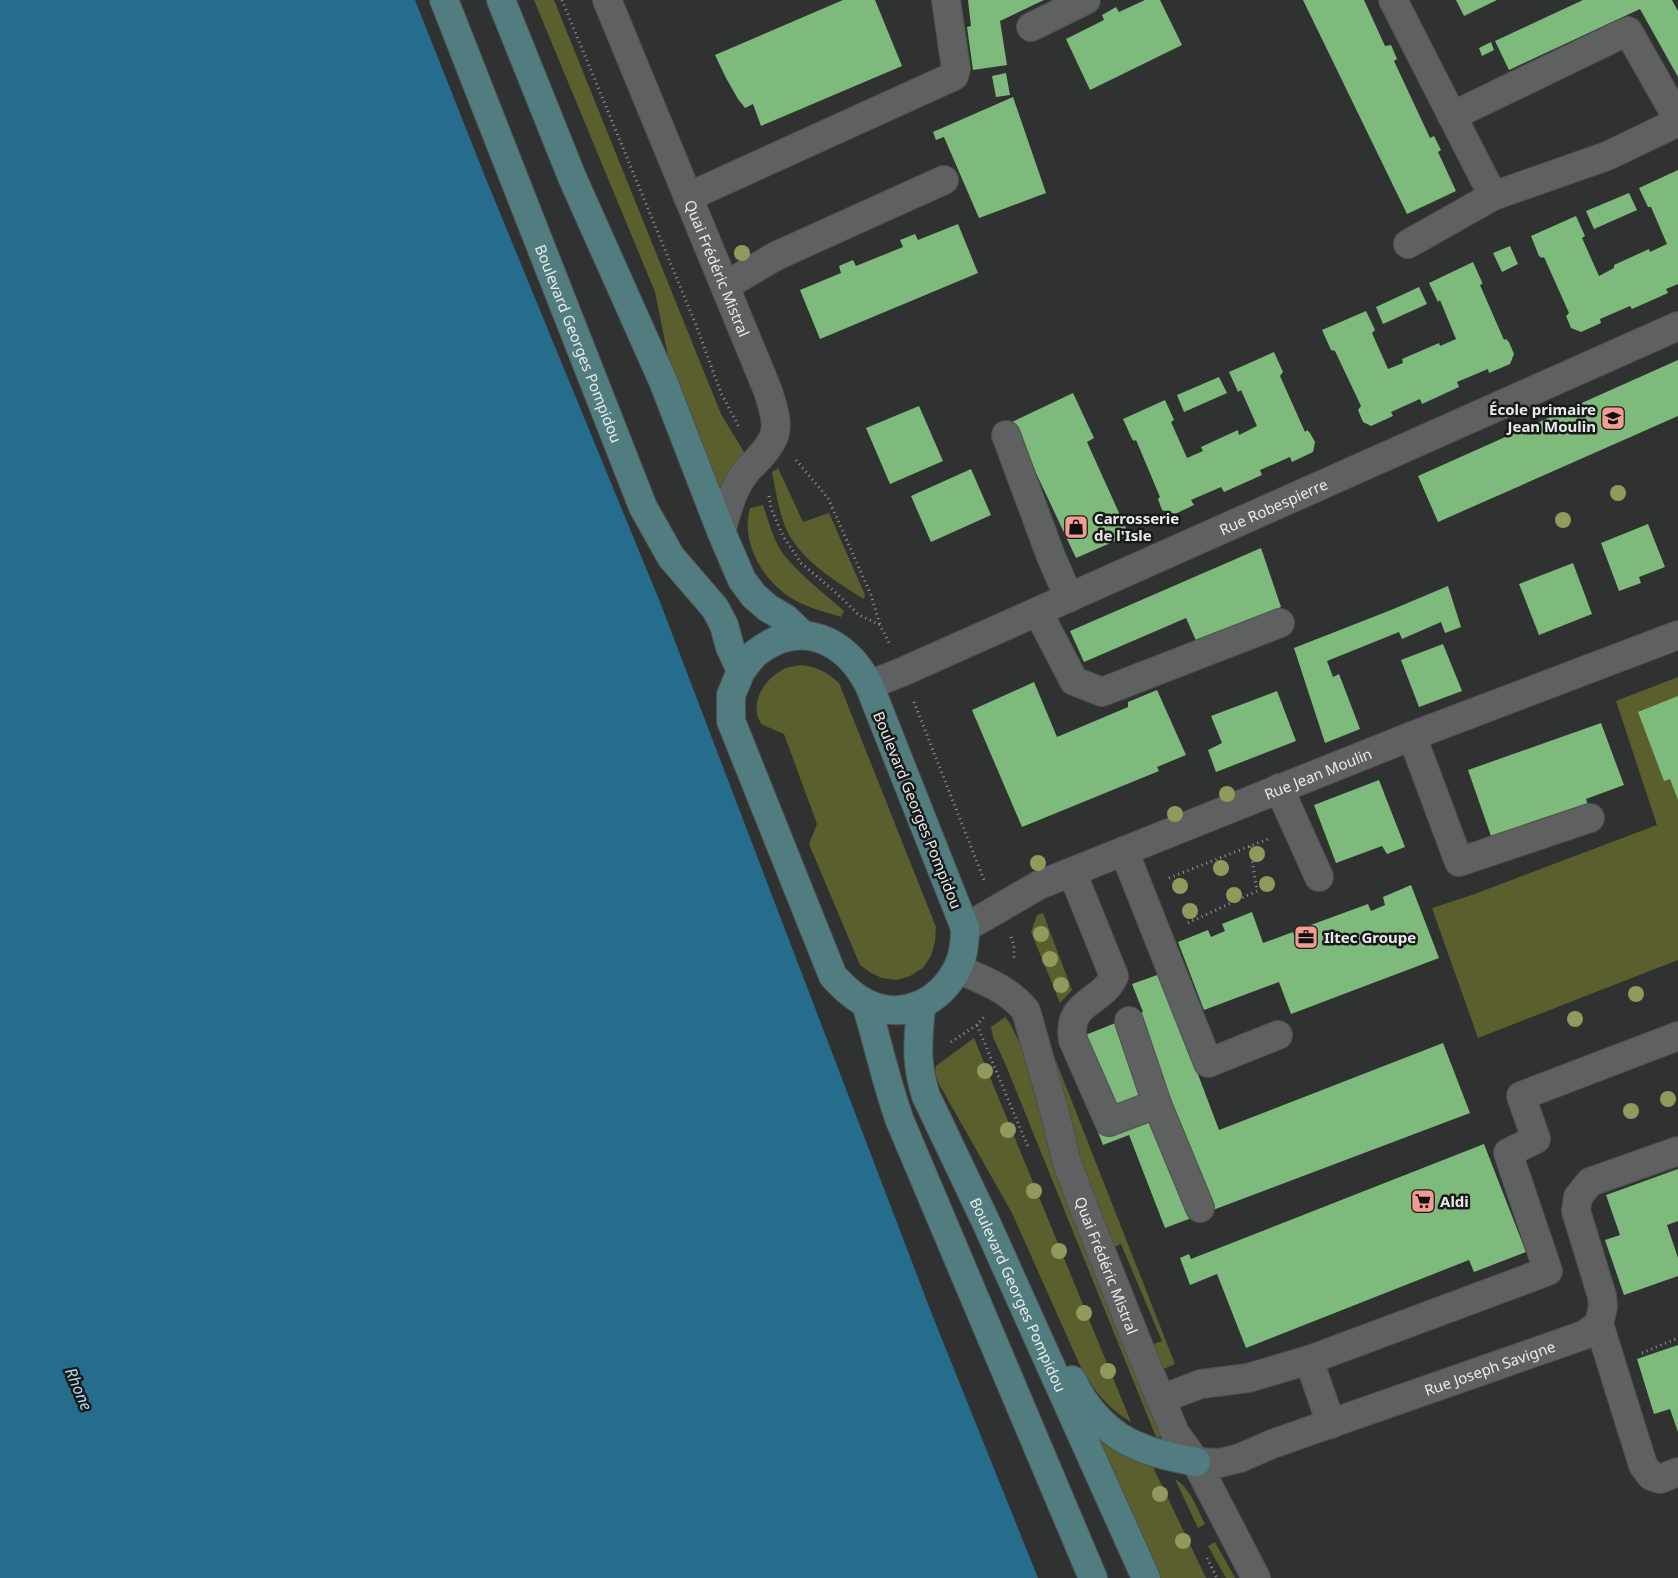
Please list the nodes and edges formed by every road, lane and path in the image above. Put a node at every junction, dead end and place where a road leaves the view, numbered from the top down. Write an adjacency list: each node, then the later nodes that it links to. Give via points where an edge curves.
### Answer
1 (444, 0): 28 (main road, Boulevard Georges Pompidou, via 643,507 671,557 715,608)
2 (501, 0): 20 (main road, Boulevard Georges Pompidou, via 572,177 663,381)
3 (562, 0): 19 (path, via 721,393 736,423)
4 (607, 0): 12 (street, Quai Frédéric Mistral)
5 (946, 0): 12 (street, via 956,69 954,76)
6 (1086, 0): 8 (street)
7 (1393, 0): 9 (street)
8 (1031, 27)
9 (1452, 116): 10 (street, via 1628,31); 13 (street)
10 (1678, 120): 13 (street, via 1607,156)
11 (944, 180): 15 (street, via 776,256)
12 (688, 196): 15 (street, Quai Frédéric Mistral)
13 (1493, 196): 14 (street)
14 (1408, 244)
15 (725, 286): 17 (street, Quai Frédéric Mistral, via 768,391 777,422)
16 (1678, 326): 21 (street, Rue Robespierre)
17 (775, 435): 19 (street); 24 (path, via 828,498)
18 (1006, 435): 21 (street)
19 (760, 458): 20 (street, via 738,484); 24 (path, via 771,508 783,536 802,563 859,615)
20 (721, 531): 25 (main road, Boulevard Georges Pompidou, via 742,580 754,596)
21 (1069, 598): 22 (street, Rue Robespierre)
22 (1038, 612): 23 (street, via 1074,681 1102,692); 29 (street, Rue Robespierre)
23 (1280, 623)
24 (880, 625): 27 (path)
25 (803, 635): 28 (main road, Boulevard Georges Pompidou, via 788,636 771,643 754,654); 29 (main road, Boulevard Georges Pompidou, via 830,643 849,657)
26 (1678, 635): 30 (street, Rue Jean Moulin)
27 (887, 639)
28 (741, 671): 42 (main road, Boulevard Georges Pompidou, via 731,695 731,721 834,976)
29 (869, 686): 39 (main road, Boulevard Georges Pompidou)
30 (1412, 736): 31 (street, Rue Jean Moulin); 32 (street, via 1459,862)
31 (1279, 788): 33 (street); 35 (street, Rue Jean Moulin)
32 (1590, 818)
33 (1297, 828): 34 (path); 37 (street)
34 (1250, 846): 38 (path); 40 (path, via 1257,891)
35 (1124, 851): 36 (street, Rue Jean Moulin); 38 (street)
36 (1072, 872): 39 (street, Rue Jean Moulin, via 1039,886); 47 (street, via 1114,976 1110,985 1080,1008 1072,1021 1073,1040 1109,1122)
37 (1319, 877)
38 (1140, 890): 40 (street)
39 (965, 928): 41 (main road, Boulevard Georges Pompidou, via 964,950)
40 (1158, 936): 45 (street, via 1208,1063)
41 (958, 969): 43 (main road, Boulevard Georges Pompidou, via 940,991); 55 (street, Quai Frédéric Mistral, via 1006,991 1026,1011 1066,1160)
42 (866, 1004): 43 (main road, Boulevard Georges Pompidou, via 884,1010); 59 (main road, via 900,1121)
43 (921, 1006): 50 (main road, Boulevard Georges Pompidou, via 917,1058 920,1079)
44 (1129, 1021): 47 (street)
45 (1278, 1034)
46 (1678, 1036): 53 (street, via 1521,1096 1536,1139 1508,1153 1548,1271)
47 (1157, 1104): 49 (street)
48 (1678, 1151): 51 (street, via 1590,1182 1578,1197 1576,1211 1602,1296)
49 (1200, 1208)
50 (985, 1220): 57 (main road, via 1009,1239 1080,1397 1090,1410 1108,1428 1138,1447); 60 (main road, Boulevard Georges Pompidou)
51 (1599, 1324): 54 (street); 56 (street, Rue Joseph Savigne, via 1584,1335)
52 (1678, 1338): 54 (path)
53 (1309, 1360): 55 (street, via 1248,1378 1201,1384); 56 (street)
54 (1612, 1366): 58 (street, via 1643,1465 1650,1476 1660,1478)
55 (1161, 1399): 57 (street, Quai Frédéric Mistral, via 1175,1433)
56 (1331, 1424): 57 (street, Rue Joseph Savigne, via 1240,1458 1220,1463)
57 (1196, 1462): 61 (street, Quai Frédéric Mistral)
58 (1678, 1472)
59 (1093, 1578)
60 (1146, 1578)
61 (1256, 1578)

